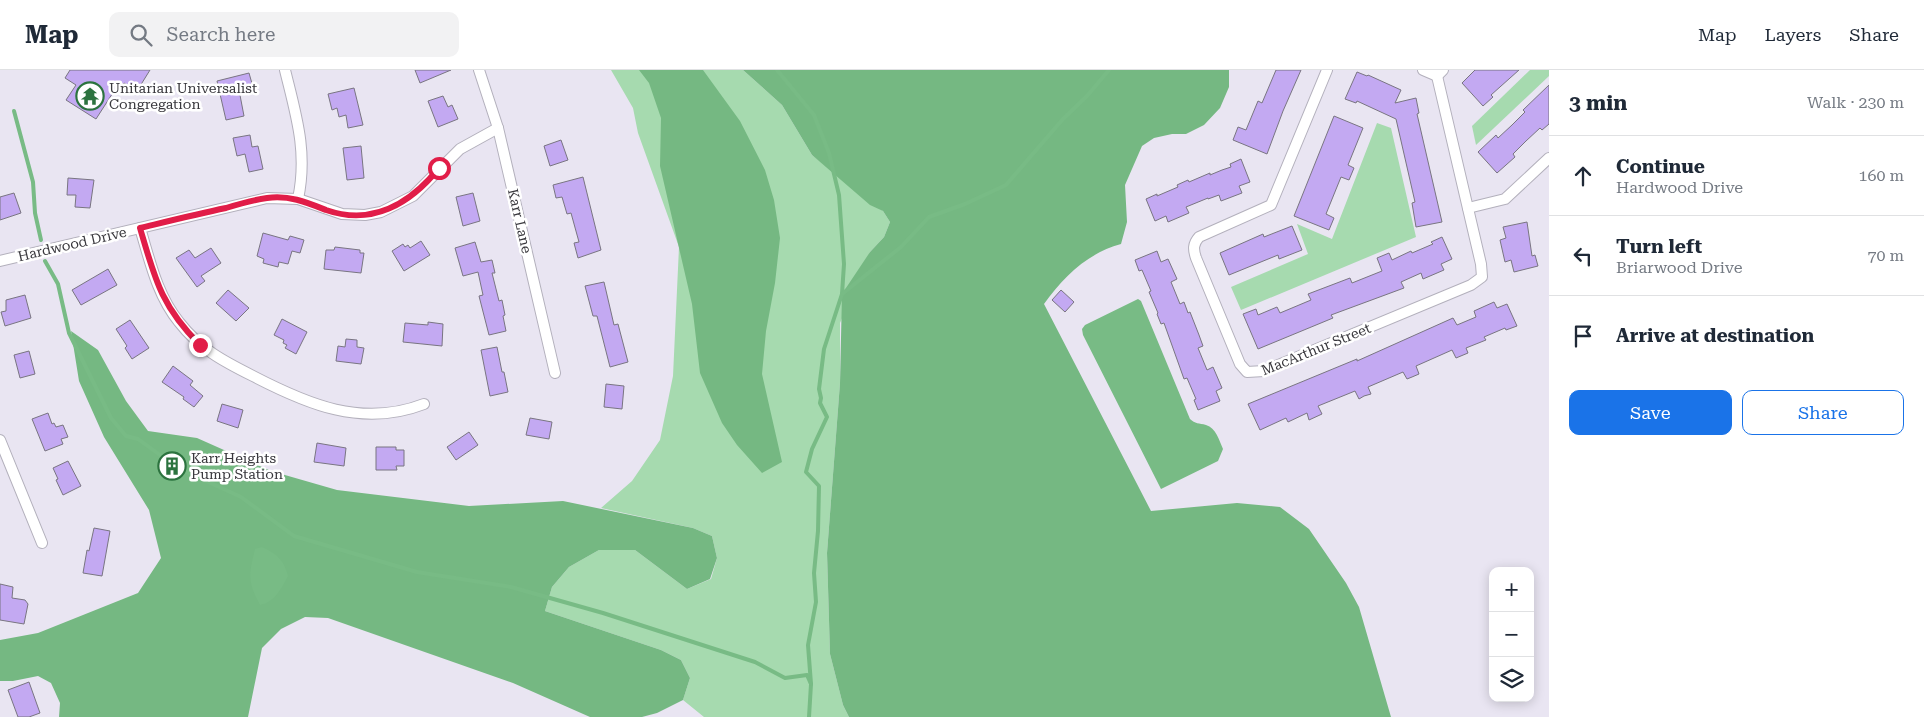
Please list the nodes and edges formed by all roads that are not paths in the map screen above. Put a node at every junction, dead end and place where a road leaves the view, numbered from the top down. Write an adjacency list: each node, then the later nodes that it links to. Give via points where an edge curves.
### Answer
1 (285, 70): 8 (street, via 302,146)
2 (479, 70): 6 (street, Karr Lane)
3 (1327, 70): 9 (street, MacArthur Street, via 1272,206 1194,242 1196,258 1244,370 1264,372 1478,281 1482,273)
4 (1423, 70): 5 (street)
5 (1440, 73): 9 (street, MacArthur Street)
6 (498, 128): 8 (street, Hardwood Drive, via 460,150 413,196 381,212 342,214); 12 (street, Karr Lane)
7 (1549, 158): 9 (street, via 1505,199)
8 (298, 199): 10 (street, Hardwood Drive, via 267,198)
9 (1468, 208)
10 (140, 228): 11 (street, Hardwood Drive); 13 (street, via 153,275 165,301 187,331 215,356 302,400 333,410 374,414)
11 (0, 261)
12 (555, 373)
13 (424, 404)
14 (0, 440): 15 (street)
15 (42, 543)

